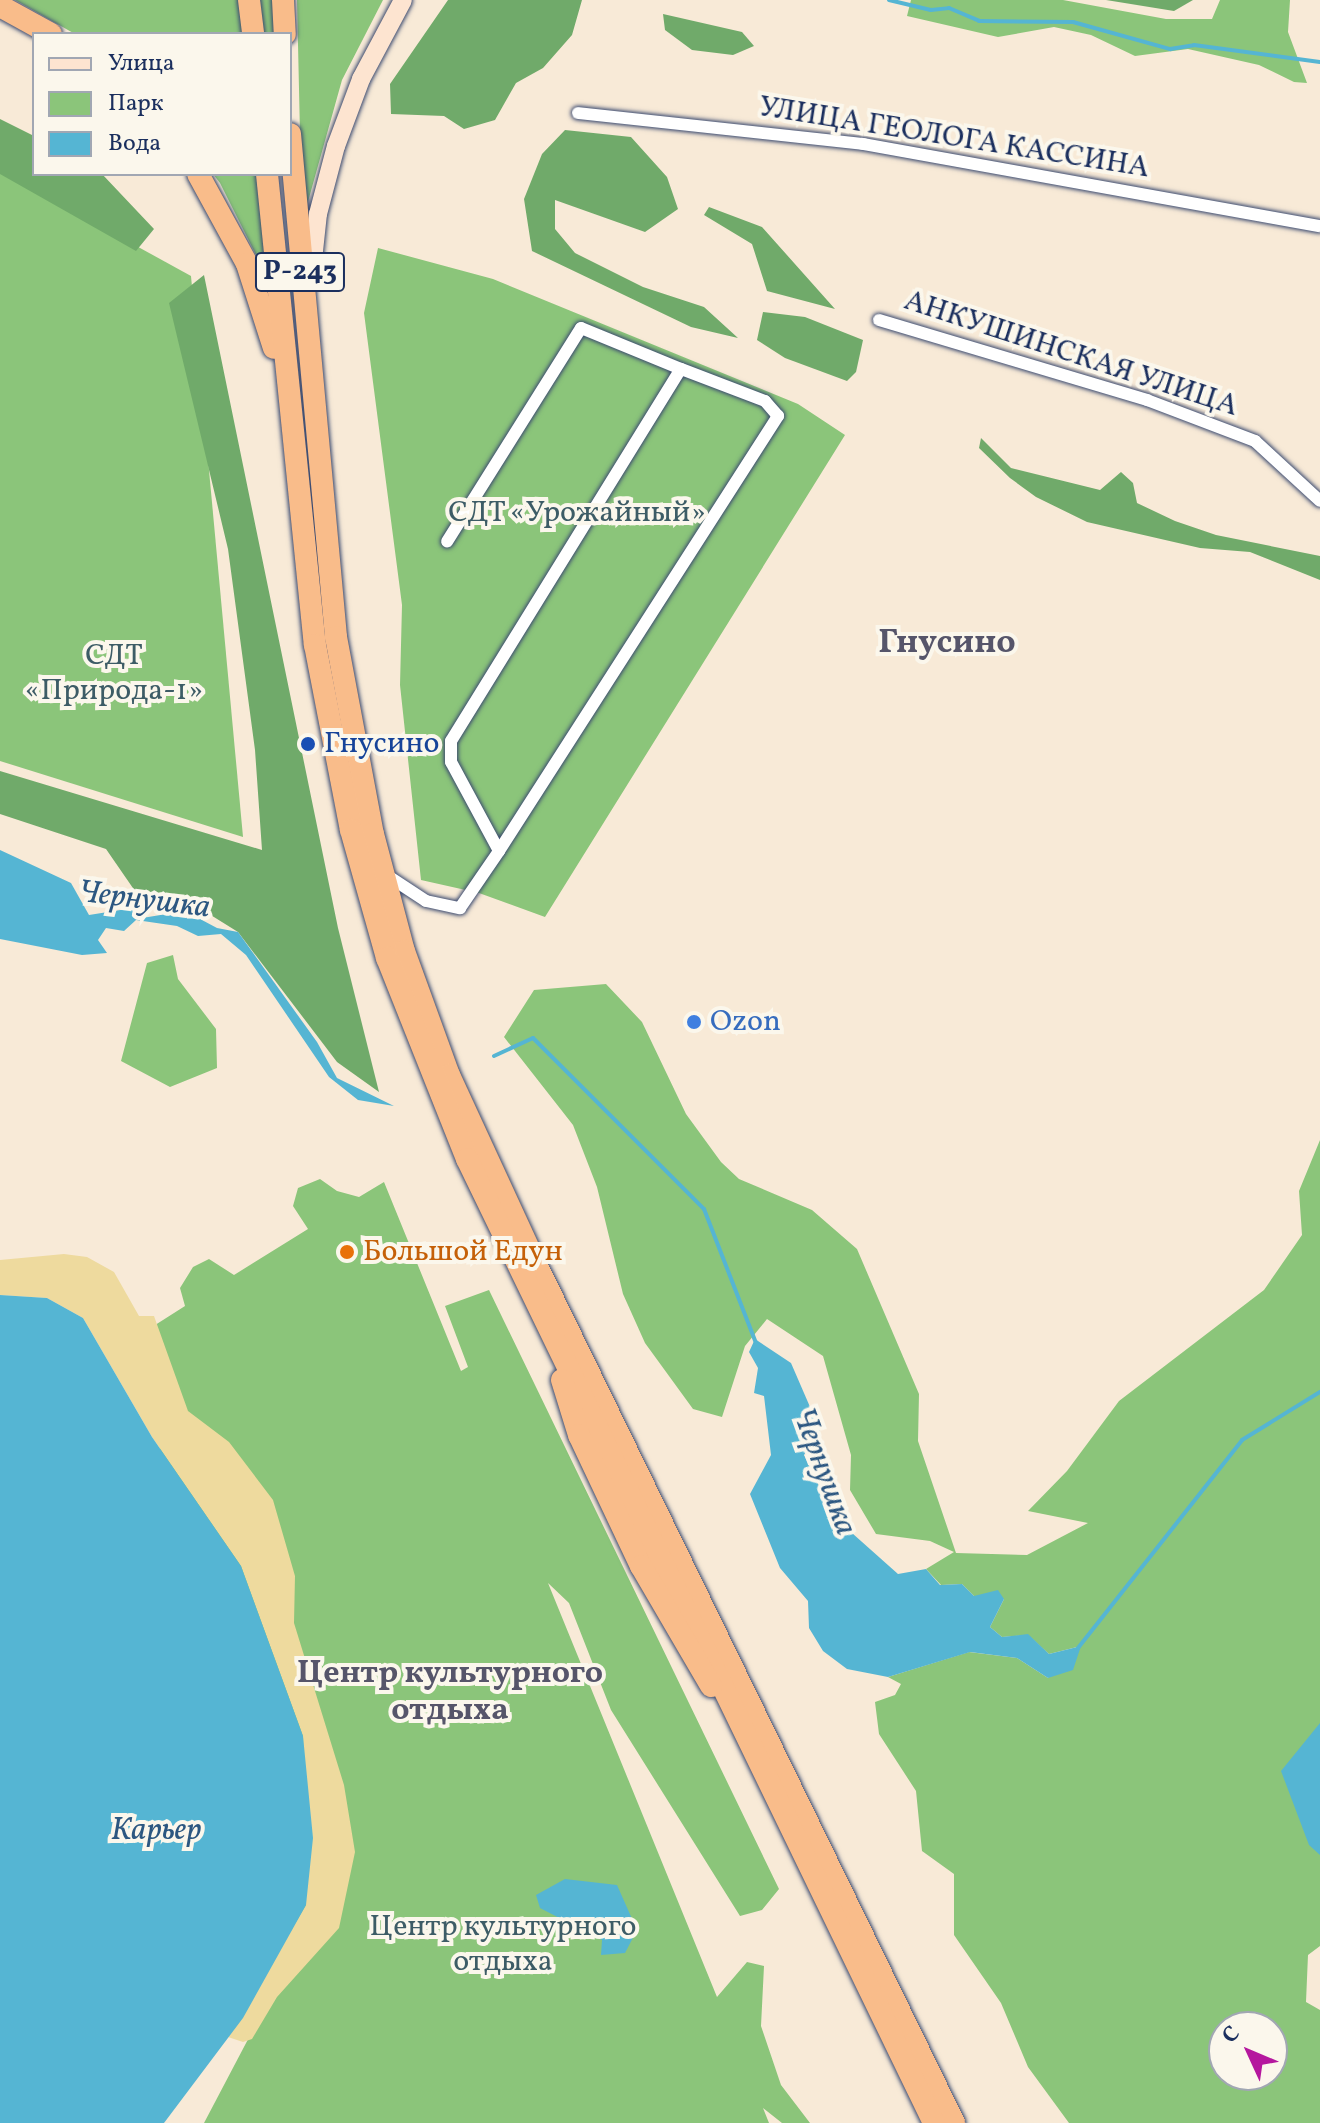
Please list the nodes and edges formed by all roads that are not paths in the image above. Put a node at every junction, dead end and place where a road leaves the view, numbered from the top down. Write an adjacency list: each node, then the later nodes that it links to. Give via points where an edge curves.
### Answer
1 (249, 0): 6 (highway)
2 (283, 0): 7 (highway)
3 (403, 0): 15 (main road, Р-243, via 352,102 318,214 311,289)
4 (0, 6): 5 (highway)
5 (47, 32)
6 (253, 32)
7 (285, 32)
8 (578, 113): 12 (street, УЛИЦА ГЕОЛОГА КАССИНА, via 863,144)
9 (292, 158): 15 (highway, Р-243)
10 (199, 176): 16 (highway, Р-243, via 260,295)
11 (267, 176): 16 (highway, Р-243)
12 (1320, 226)
13 (879, 320): 17 (street, АНКУШИНСКАЯ УЛИЦА, via 1147,400 1255,441)
14 (681, 369): 18 (street, via 581,328); 19 (street, via 451,741 451,762); 19 (street, via 765,401 778,416)
15 (313, 410): 20 (highway, via 336,637)
16 (288, 415): 21 (highway, via 326,715 372,909 433,1082 542,1318)
17 (1320, 501)
18 (447, 542)
19 (499, 851): 20 (street, via 460,908 406,891)
20 (381, 867): 22 (highway, via 422,1004 483,1151)
21 (934, 2123)
22 (954, 2123)

